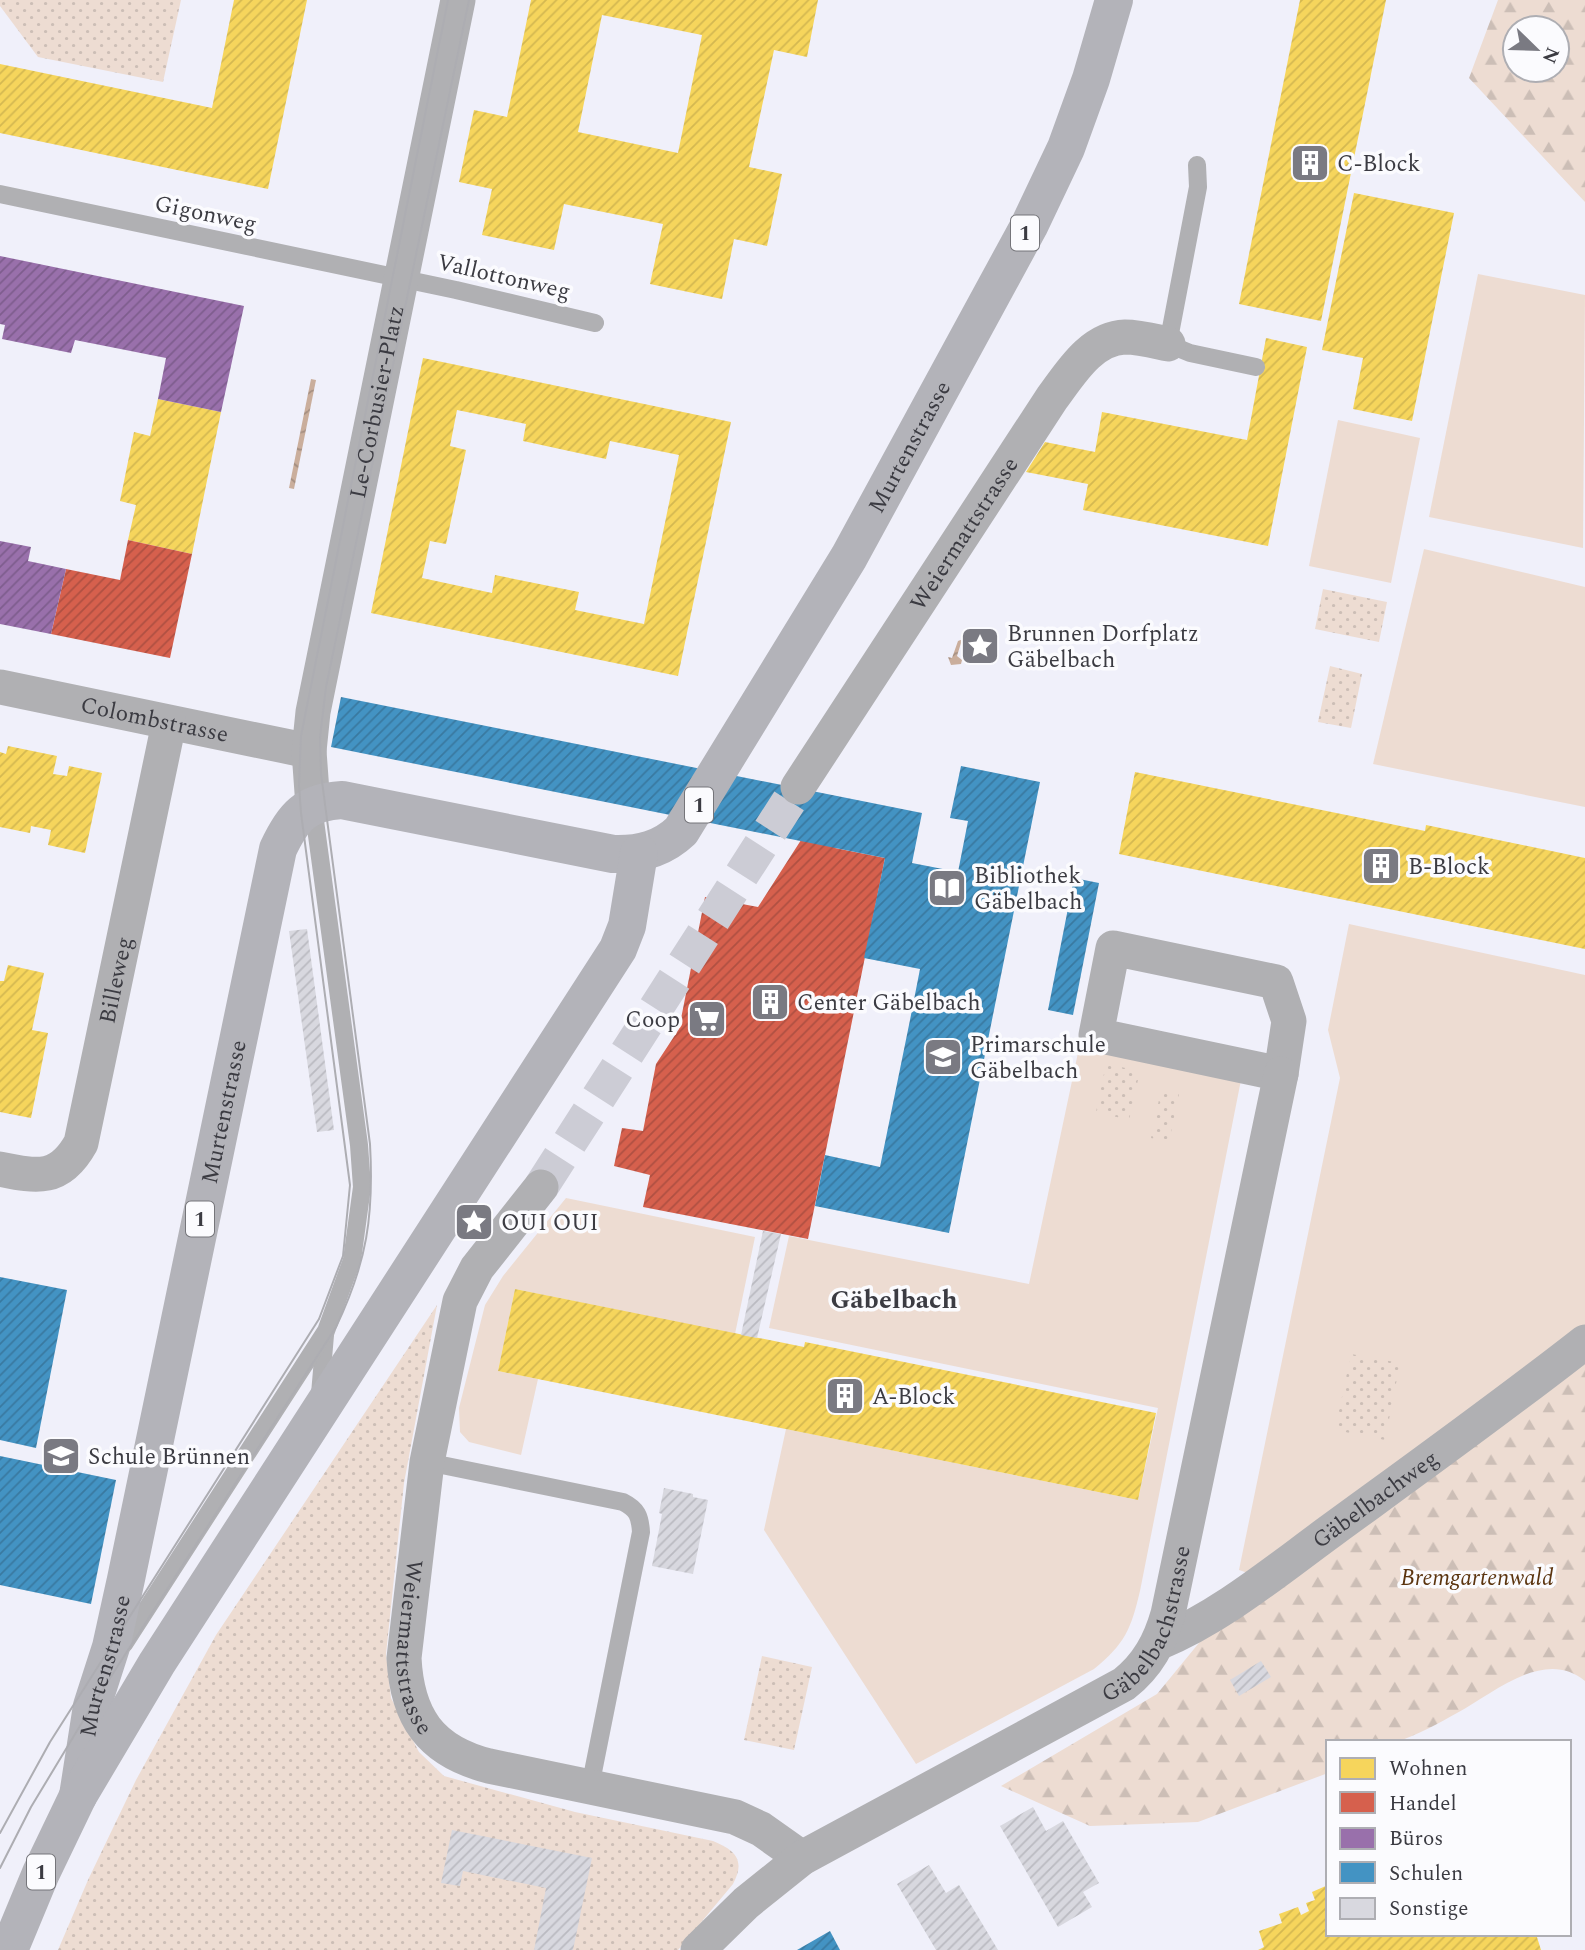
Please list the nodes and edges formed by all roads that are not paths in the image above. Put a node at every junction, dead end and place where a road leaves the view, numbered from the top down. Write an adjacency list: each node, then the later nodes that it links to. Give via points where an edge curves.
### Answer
1 (458, 0): 5 (street, Le-Corbusier-Platz)
2 (1114, 0): 14 (main road, Murtenstrasse / 1, via 1066,148 1029,226 849,557 688,822 663,845)
3 (1197, 165): 7 (lane, via 1198,187)
4 (0, 194): 5 (lane, Gigonweg)
5 (402, 279): 6 (lane, Vallottonweg); 11 (street, Le-Corbusier-Platz, via 313,712)
6 (595, 323)
7 (1168, 344): 8 (lane); 12 (street, Weiermattstrasse, via 1123,337 1106,341 1079,364 1052,398)
8 (1256, 367)
9 (0, 687): 10 (street, Colombstrasse)
10 (169, 723): 11 (street, Colombstrasse); 16 (street, Billeweg, via 81,1143 68,1163 53,1173)
11 (309, 751): 13 (street, Le-Corbusier-Platz)
12 (798, 787)
13 (313, 806): 14 (main road, Murtenstrasse / 1, via 353,801 613,854); 18 (lane, via 362,1187 352,1260); 23 (main road, Murtenstrasse / 1, via 293,820 278,849)
14 (639, 853): 20 (main road, Murtenstrasse / 1, via 627,926 605,972)
15 (1280, 1074): 15 (street, Gäbelbachstrasse, via 1289,1021 1276,982 1113,948 1096,1035); 22 (street, Gäbelbachstrasse, via 1168,1614)
16 (0, 1170)
17 (541, 1187): 21 (street, Weiermattstrasse, via 477,1268 463,1293)
18 (326, 1331): 20 (lane); 23 (lane)
19 (1585, 1342): 22 (street, Gäbelbachweg, via 1252,1588 1183,1633)
20 (319, 1411): 25 (main road, Murtenstrasse / 1, via 157,1663)
21 (427, 1462): 24 (street, Weiermattstrasse, via 404,1658 417,1718 442,1746 473,1762); 24 (lane, via 623,1502 636,1510 640,1532)
22 (1158, 1643): 26 (street, Gäbelbachstrasse, via 1141,1669 1124,1684)
23 (102, 1677): 25 (main road, Murtenstrasse / 1, via 92,1706)
24 (590, 1787): 26 (street, Weiermattstrasse, via 735,1817)
25 (78, 1796): 27 (main road, Murtenstrasse / 1)
26 (802, 1858): 28 (street, Gäbelbachstrasse)
27 (9, 1950)
28 (698, 1950)

